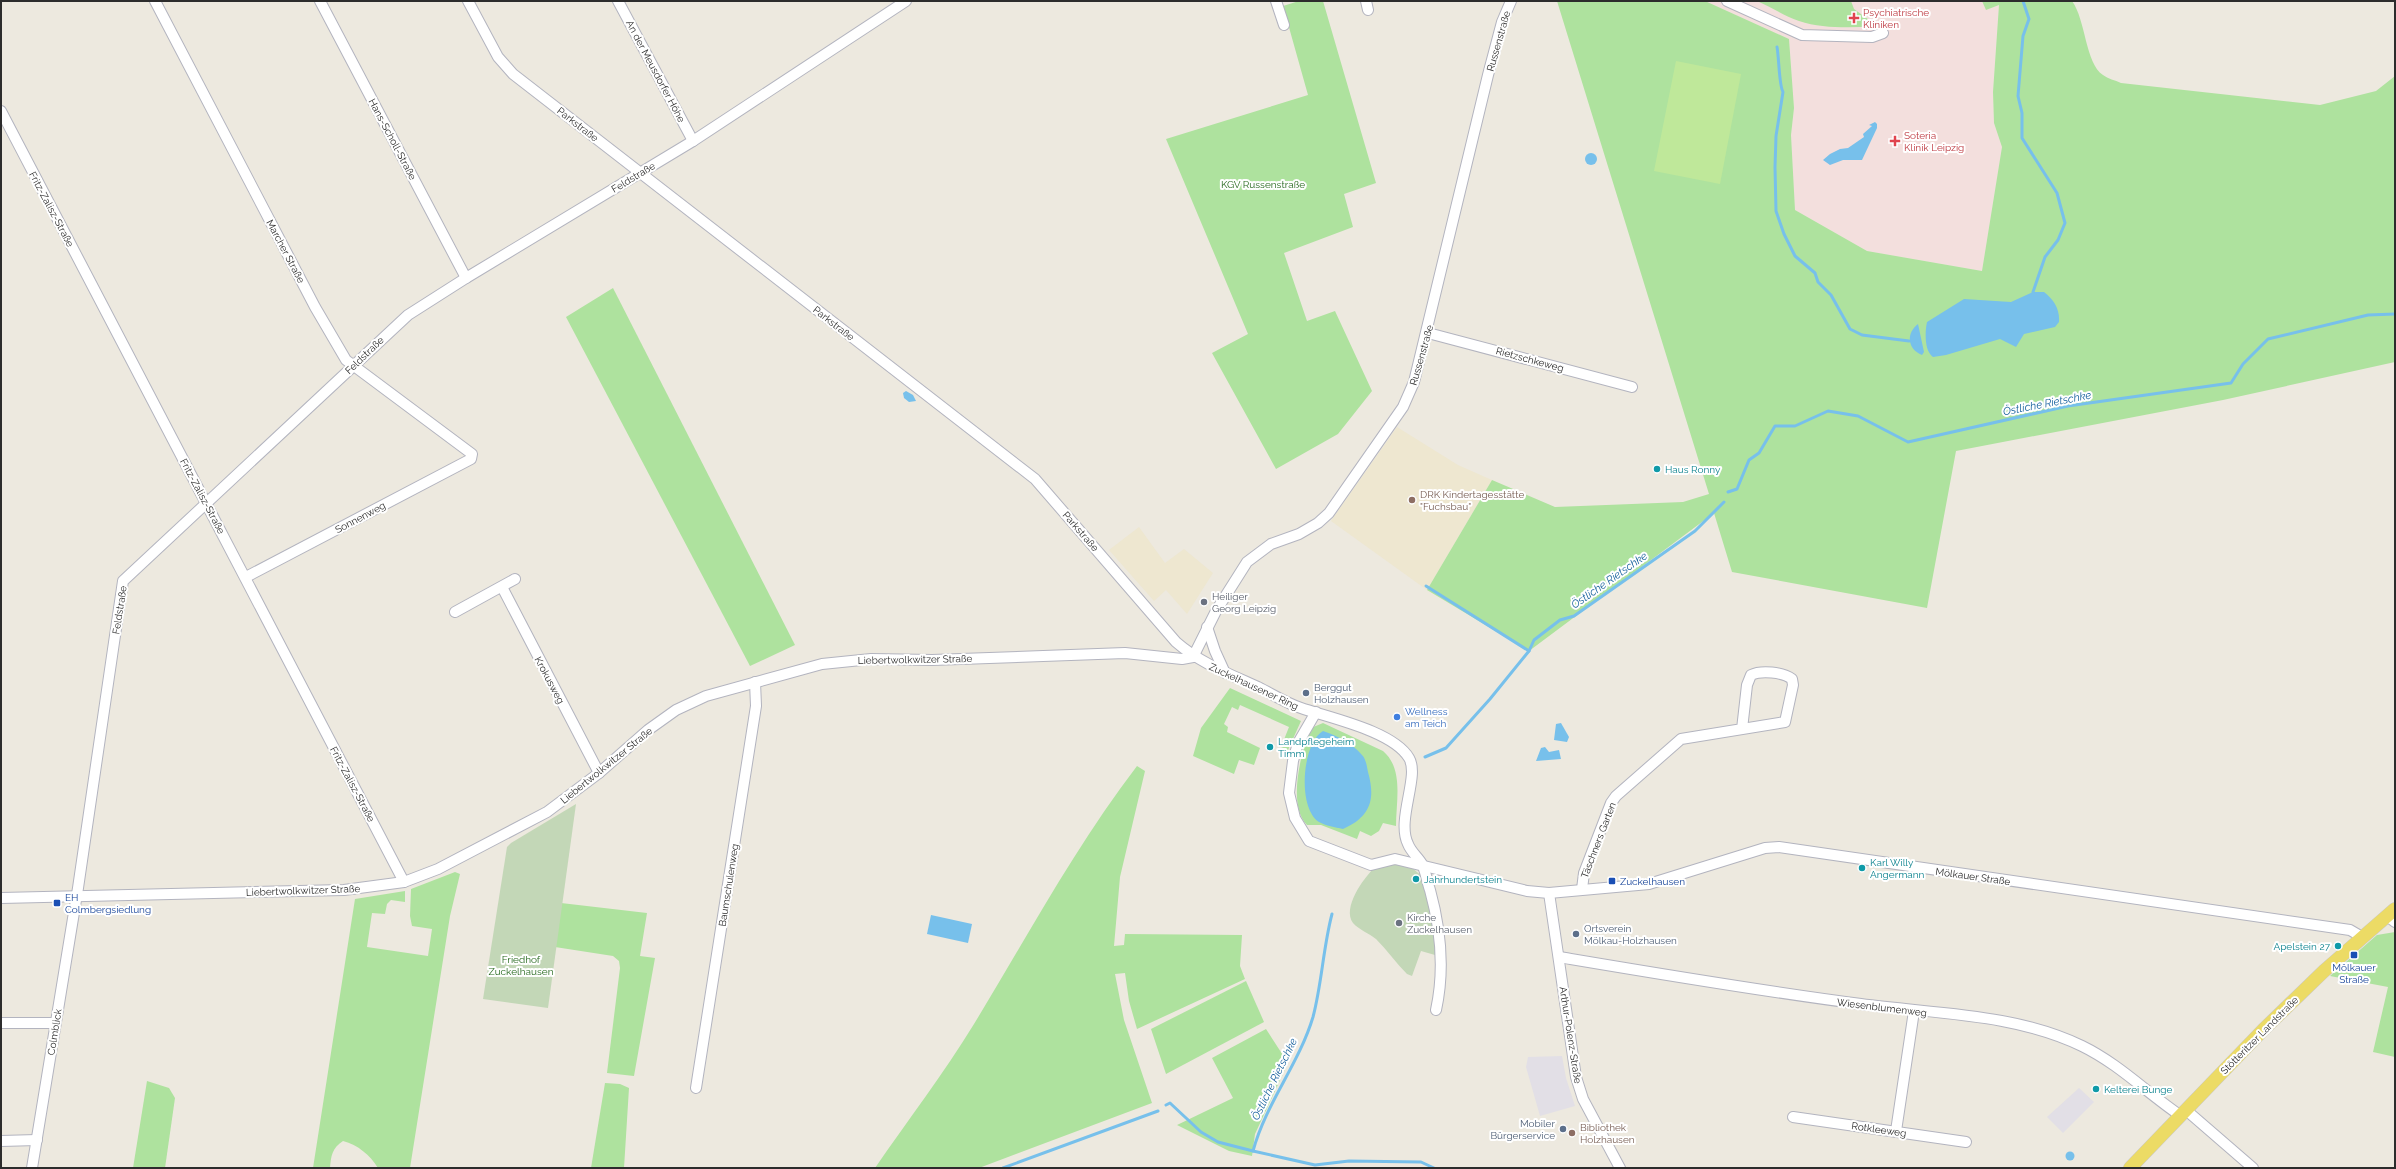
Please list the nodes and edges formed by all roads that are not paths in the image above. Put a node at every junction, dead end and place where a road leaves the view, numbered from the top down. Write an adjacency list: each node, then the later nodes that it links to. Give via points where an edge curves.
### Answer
1 (155, 1): 16 (street, Marcher Straße, via 316,307 346,360)
2 (320, 1): 14 (street, Hans-Scholl-Straße)
3 (468, 1): 13 (street, Parkstraße, via 504,66)
4 (618, 1): 12 (street, An der Meusdorfer Höhe)
5 (906, 1): 12 (street, Feldstraße)
6 (1276, 1): 9 (street)
7 (1510, 1): 15 (street, Russenstraße, via 1488,75)
8 (1727, 1): 10 (street, via 1802,35 1872,37)
9 (1284, 25)
10 (1882, 33)
11 (1, 111): 19 (street, Fritz-Zalisz-Straße)
12 (693, 141): 13 (street, Feldstraße)
13 (640, 172): 14 (street, Feldstraße); 25 (street, Parkstraße, via 1036,479 1176,642)
14 (466, 278): 16 (street, Feldstraße, via 408,315)
15 (1428, 333): 17 (street, Rietzschkeweg); 24 (street, Russenstraße, via 1414,382 1403,407 1335,506 1318,523 1299,534 1272,544 1247,562)
16 (354, 366): 18 (street, Marcher Straße); 19 (street, Feldstraße)
17 (1632, 387)
18 (472, 454): 20 (street, Sonnenweg, via 471,459)
19 (207, 504): 20 (street, Fritz-Zalisz-Straße); 35 (street, Feldstraße, via 123,581)
20 (246, 577): 32 (street, Fritz-Zalisz-Straße)
21 (515, 579): 22 (street)
22 (502, 587): 23 (street); 30 (street, Krokusweg)
23 (455, 612)
24 (1208, 627): 25 (street, Russenstraße); 26 (street, via 1215,653)
25 (1193, 657): 26 (street, Zuckelhausener Ring); 27 (street, Liebertwolkwitzer Straße, via 1182,659 1125,653 932,660 871,659 822,664)
26 (1225, 673): 28 (street, Zuckelhausener Ring, via 1300,708)
27 (755, 682): 30 (street, Liebertwolkwitzer Straße, via 706,696 676,710 648,730); 44 (street, Baumschulenweg, via 756,706)
28 (1316, 712): 31 (street, Zuckelhausener Ring, via 1346,721 1392,742 1408,756 1412,769 1405,836); 31 (street, via 1298,743 1289,793 1295,818 1309,841 1371,865 1395,859)
29 (1742, 729): 29 (street, Täschners Garten, via 1785,722 1791,699 1792,679 1786,675 1763,672 1751,676 1747,685); 33 (street, Täschners Garten, via 1681,740 1616,796 1584,873)
30 (599, 773): 32 (street, Liebertwolkwitzer Straße, via 547,812 438,869)
31 (1422, 864): 34 (street, Mölkauer Straße, via 1527,891); 40 (street, Zuckelhausener Ring, via 1437,916 1441,945 1440,992)
32 (404, 882): 35 (street, Liebertwolkwitzer Straße, via 344,890)
33 (1582, 889): 34 (street, Mölkauer Straße); 38 (street, Mölkauer Straße, via 1649,884 1765,848 1779,847 2350,930)
34 (1550, 893): 39 (street, Arthur-Polenz-Straße)
35 (76, 896): 36 (street, Liebertwolkwitzer Straße); 43 (street, Colmblick)
36 (1, 898)
37 (2392, 916): 38 (main road, Stötteritzer Landstraße)
38 (2362, 937): 45 (main road, Stötteritzer Landstraße, via 2263,1030)
39 (1560, 957): 41 (street, Wiesenblumenweg); 52 (street, Arthur-Polenz-Straße, via 1576,1077 1583,1099)
40 (1436, 1010)
41 (1914, 1011): 45 (street, Wiesenblumenweg, via 1980,1018 2062,1038 2108,1060); 47 (street)
42 (1, 1023): 43 (street)
43 (55, 1023): 48 (street, Colmblick)
44 (696, 1088)
45 (2184, 1113): 53 (main road, Stötteritzer Landstraße); 54 (street, Wiesenblumenweg)
46 (1793, 1117): 47 (street, Rotkleeweg)
47 (1896, 1131): 50 (street, Rotkleeweg)
48 (37, 1140): 49 (street); 51 (street, Colmblick)
49 (1, 1141)
50 (1966, 1142)
51 (32, 1168)
52 (1620, 1168)
53 (2130, 1168)
54 (2253, 1168)

